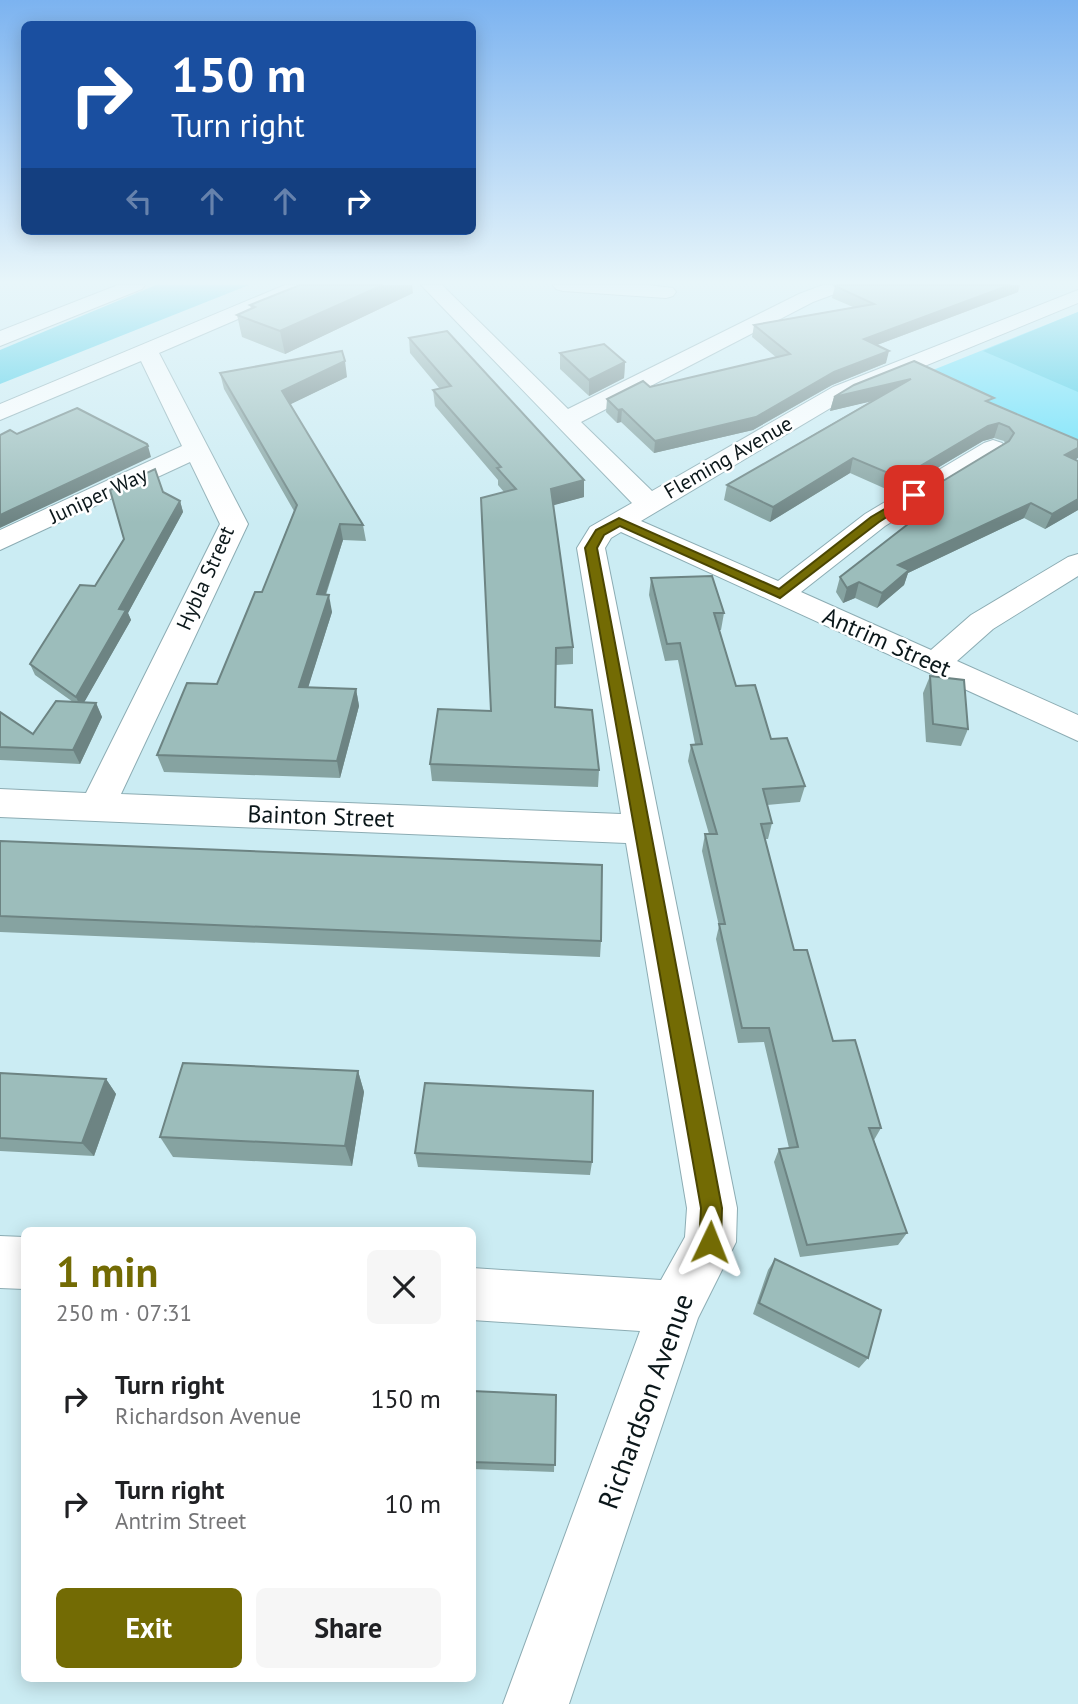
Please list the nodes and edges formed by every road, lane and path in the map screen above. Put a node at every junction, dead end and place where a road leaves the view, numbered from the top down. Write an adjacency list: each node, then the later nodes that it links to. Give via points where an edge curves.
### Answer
1 (115, 365): 6 (main road)
2 (154, 365): 9 (main road, Hybla Street)
3 (511, 365): 7 (main road, Antrim Street)
4 (675, 365): 7 (main road)
5 (909, 365): 10 (main road, Fleming Avenue, via 841,392)
6 (0, 413)
7 (566, 420): 10 (main road, Antrim Street)
8 (993, 448): 13 (main road, via 875,520)
9 (197, 449): 11 (main road, Juniper Way); 17 (main road, Hybla Street, via 234,524)
10 (634, 512): 13 (main road, Antrim Street); 18 (main road, Richardson Avenue, via 600,533 591,548)
11 (0, 541)
12 (1078, 563): 14 (main road, via 982,621)
13 (780, 594): 14 (main road, Antrim Street)
14 (935, 664): 15 (main road, Antrim Street)
15 (1078, 729)
16 (0, 803): 17 (main road, Bainton Street)
17 (97, 807): 18 (main road, Bainton Street)
18 (642, 829): 22 (main road, Richardson Avenue, via 712,1208 710,1242)
19 (0, 1262): 20 (main road)
20 (21, 1263)
21 (476, 1294): 22 (main road)
22 (674, 1307): 23 (main road, Richardson Avenue)
23 (536, 1704)

